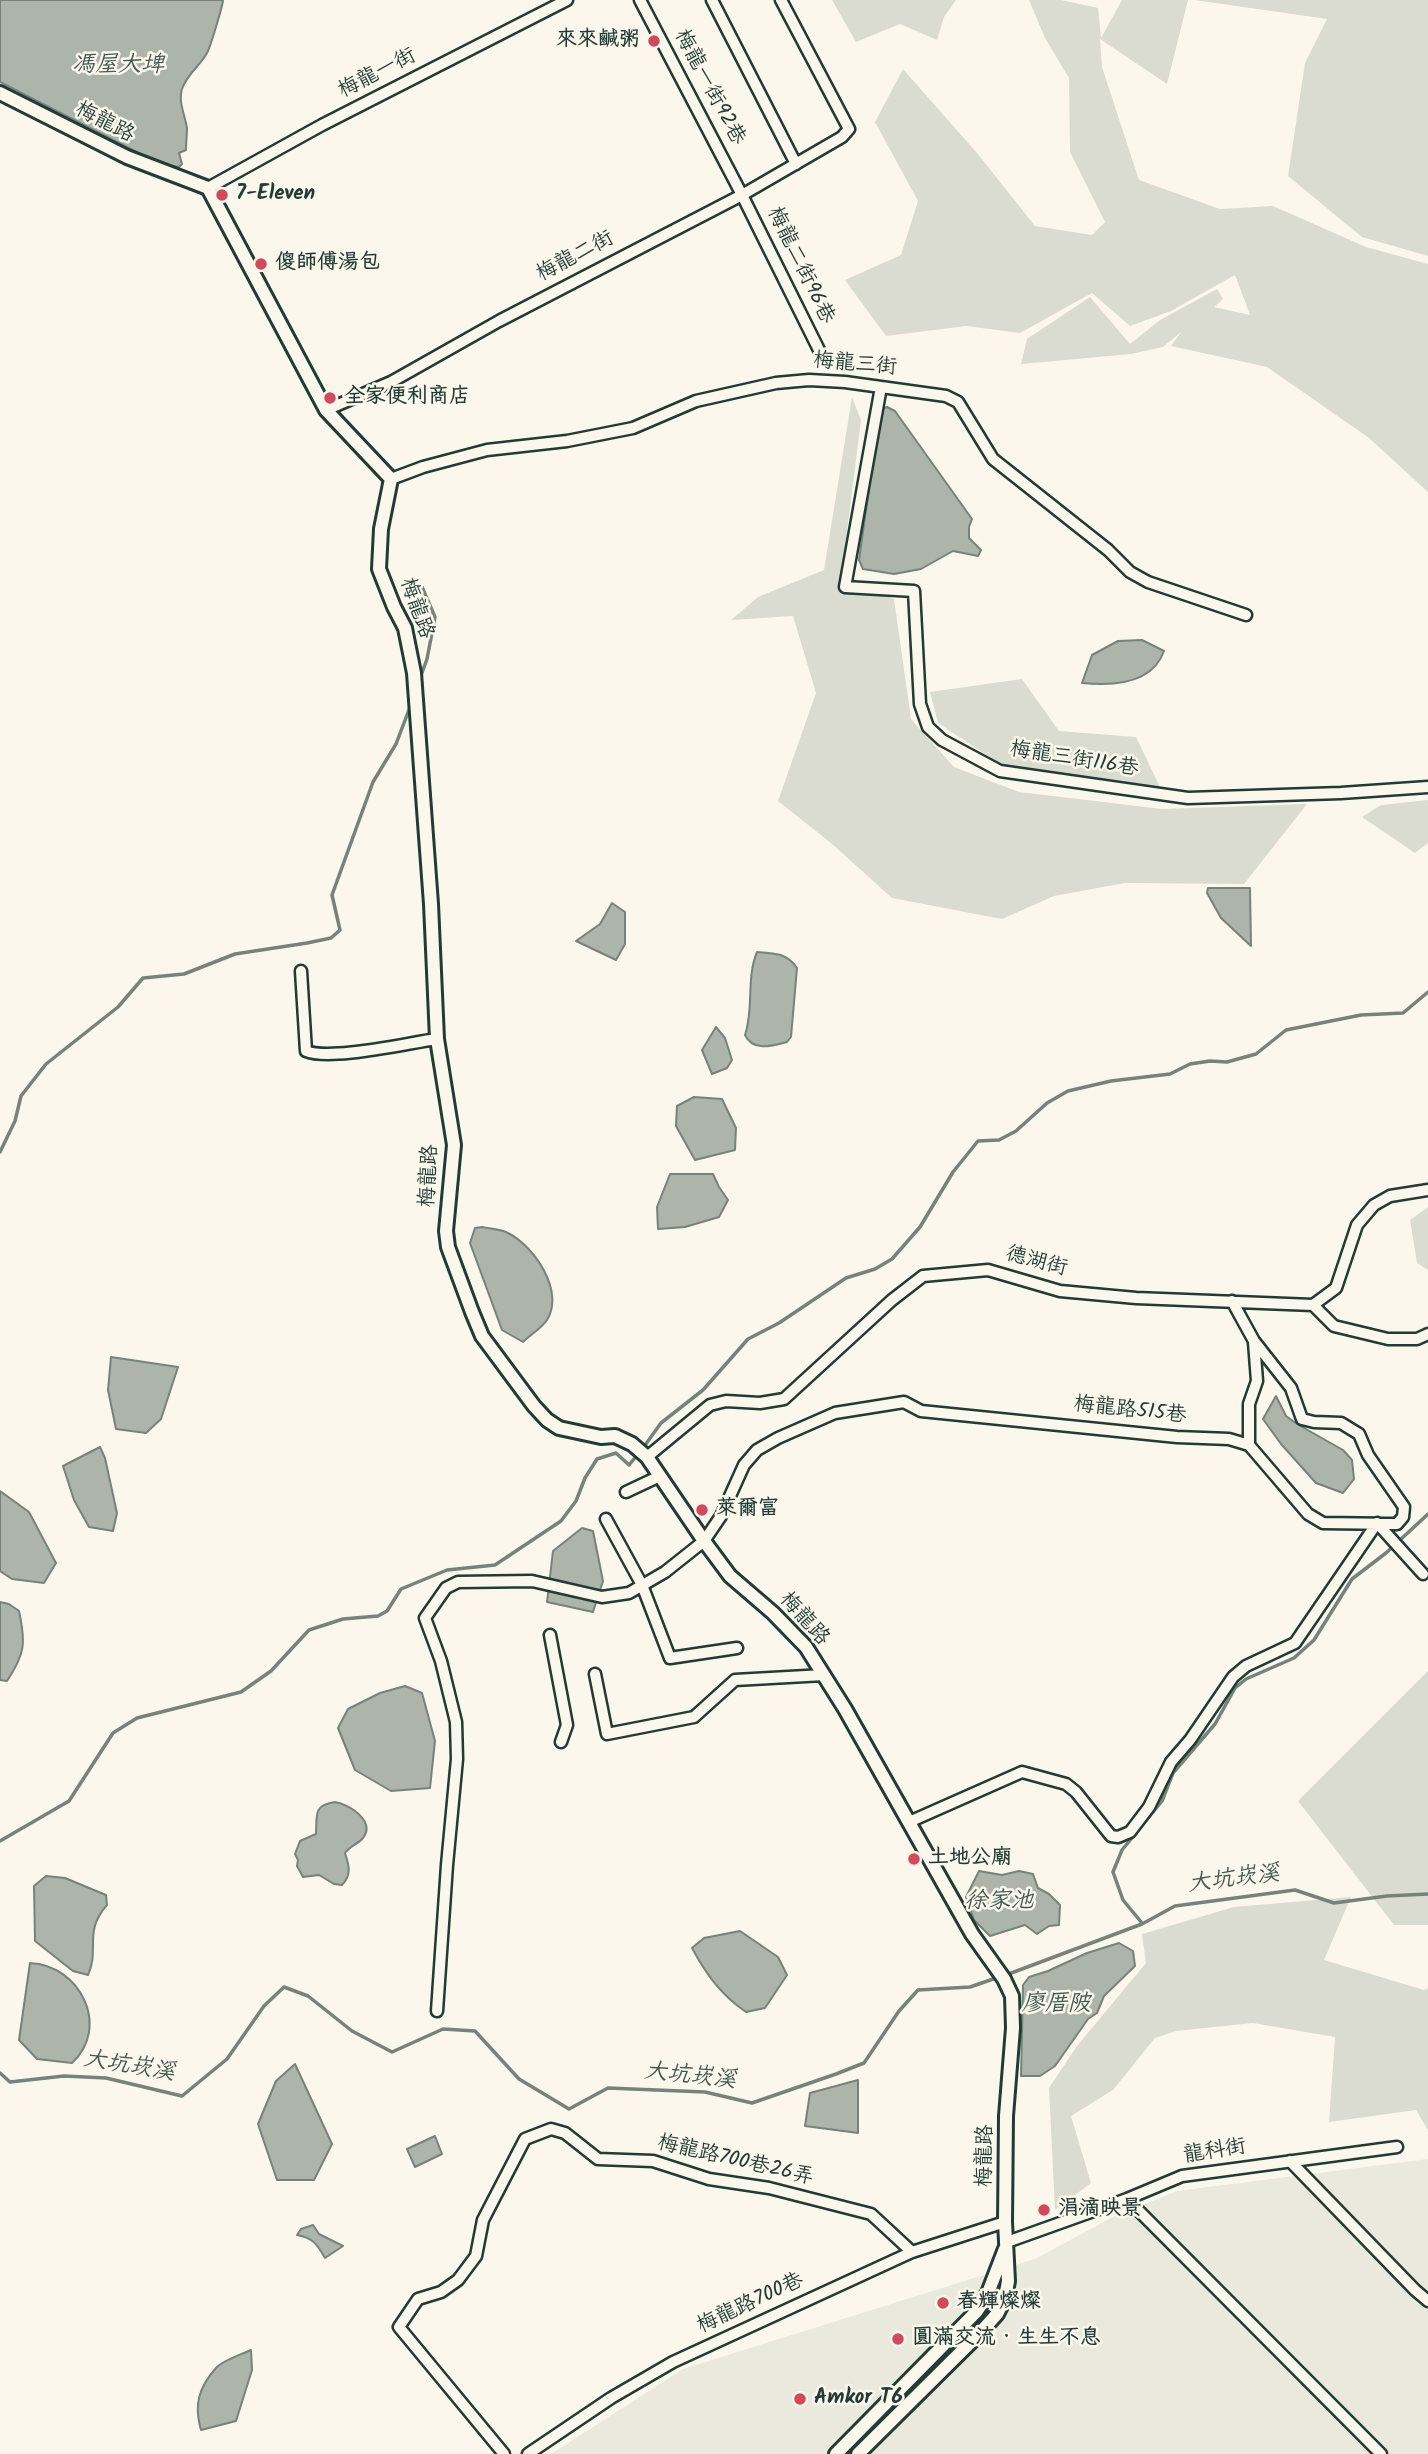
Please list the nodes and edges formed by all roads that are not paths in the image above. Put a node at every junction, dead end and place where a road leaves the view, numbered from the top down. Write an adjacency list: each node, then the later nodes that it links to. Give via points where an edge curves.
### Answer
1 (567, 0): 7 (street, 梅龍一街)
2 (639, 0): 8 (street, 梅龍一街92巷)
3 (712, 0): 6 (street)
4 (781, 0): 6 (street, 梅龍二街, via 849,129)
5 (0, 93): 7 (street, 梅龍路, via 127,158)
6 (796, 164): 8 (street, 梅龍二街)
7 (208, 188): 11 (street)
8 (742, 195): 9 (street, 梅龍二街96巷); 11 (street, 梅龍二街, via 391,382)
9 (821, 354)
10 (881, 387): 12 (street, 梅龍三街, via 809,380 776,383 696,401 633,428 487,450); 13 (street, 梅龍三街, via 946,396 958,402 993,459 1130,572); 14 (street, 梅龍三街116巷, via 845,587 914,592 920,704 928,727 942,740 1000,771 1188,798)
11 (326, 410): 12 (street)
12 (391, 479): 16 (street, 梅龍路, via 379,569 405,628 415,677)
13 (1246, 615)
14 (1428, 787)
15 (301, 971): 16 (street, via 306,1051 314,1055)
16 (437, 1039): 23 (street, 梅龍路, via 454,1144 448,1247 482,1336 547,1420 559,1428 614,1436)
17 (1428, 1191): 19 (street, via 1390,1196 1374,1205 1357,1225 1336,1288)
18 (1232, 1301): 19 (street, 德湖街); 21 (street); 23 (street, 德湖街, via 1060,1291 988,1270 923,1276 784,1399 710,1405)
19 (1313, 1305): 20 (street, via 1334,1326 1388,1339 1417,1339)
20 (1428, 1334)
21 (1254, 1341): 22 (street, via 1257,1381 1249,1404); 27 (street, via 1291,1388 1303,1419 1341,1423 1359,1434 1404,1507 1397,1524)
22 (1250, 1445): 27 (street, via 1308,1514 1323,1523); 28 (street, 梅龍路515巷, via 1229,1439 921,1412 904,1402 891,1403 835,1413 757,1450 744,1465)
23 (647, 1457): 24 (street, 梅龍路)
24 (660, 1476): 25 (street); 28 (street, 梅龍路)
25 (626, 1492)
26 (606, 1519): 30 (street)
27 (1377, 1523): 29 (street); 36 (street, via 1295,1643 1233,1677 1171,1762 1149,1807 1130,1832 1111,1836 1066,1784 1022,1772)
28 (704, 1541): 30 (street, 梅龍路515巷); 34 (street, 梅龍路, via 730,1576 806,1647)
29 (1423, 1574)
30 (642, 1585): 32 (street, via 670,1658); 37 (street, 梅龍路515巷, via 602,1597 532,1581 458,1582 446,1588 425,1619 456,1722)
31 (550, 1635): 35 (street, via 567,1725)
32 (737, 1648)
33 (595, 1674): 34 (street, via 607,1734 694,1717 734,1680)
34 (824, 1675): 36 (street, 梅龍路)
35 (561, 1742)
36 (909, 1822): 41 (street, 梅龍路, via 1012,1996)
37 (437, 2011)
38 (1396, 2147): 39 (street, 龍科街)
39 (1290, 2161): 40 (street, 龍科街, via 1182,2176); 44 (street)
40 (1127, 2199): 42 (street, 龍科街); 49 (street)
41 (1005, 2222): 42 (street, 梅龍路); 43 (street, 梅龍路700巷)
42 (1007, 2242): 45 (street, via 977,2311); 48 (street, 梅龍路, via 1006,2298 997,2314)
43 (912, 2252): 46 (street, 梅龍路700巷26弄, via 871,2214 769,2188 709,2179 653,2161 598,2159 565,2133 551,2129 526,2139 483,2220 476,2256 441,2292 418,2299 399,2327); 47 (street, 梅龍路700巷, via 673,2362)
44 (1428, 2301)
45 (837, 2453)
46 (504, 2454)
47 (528, 2454)
48 (858, 2454)
49 (1381, 2454)

